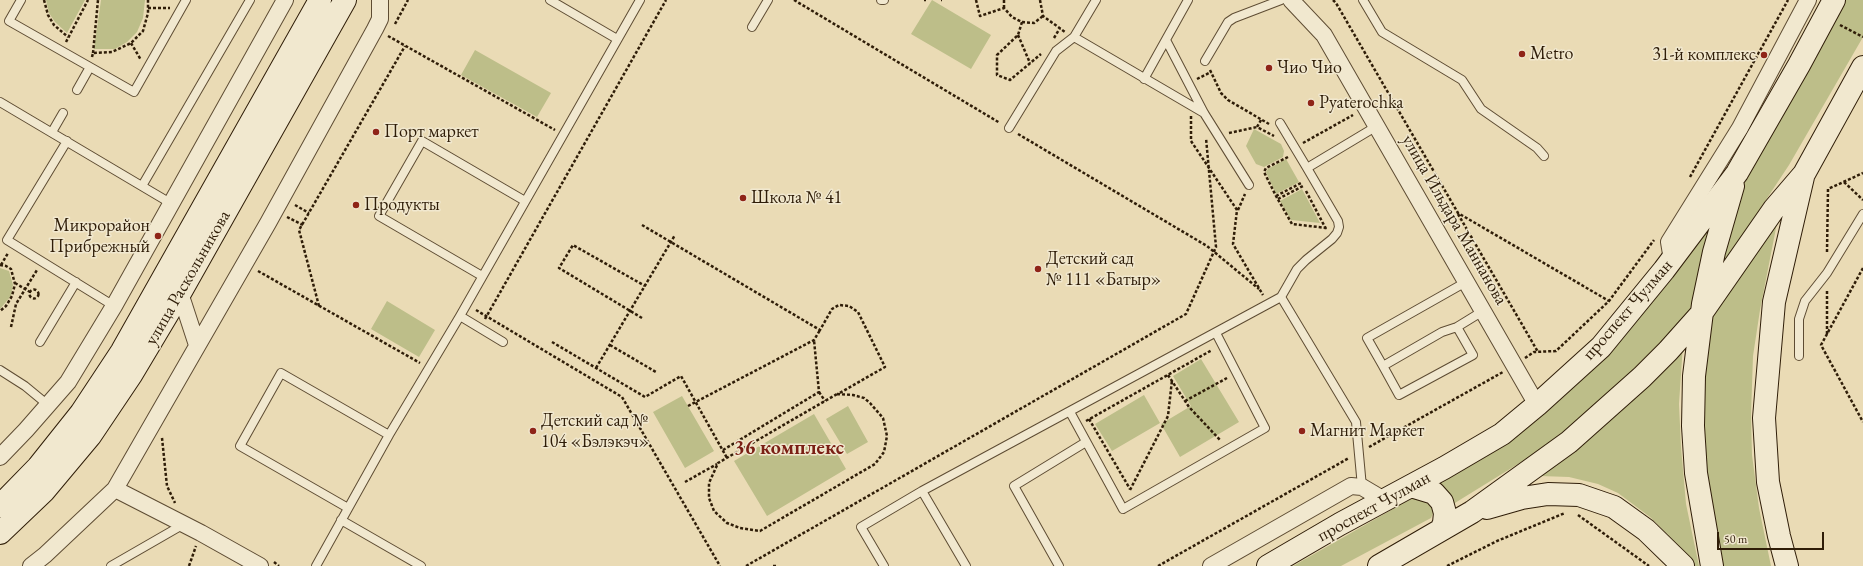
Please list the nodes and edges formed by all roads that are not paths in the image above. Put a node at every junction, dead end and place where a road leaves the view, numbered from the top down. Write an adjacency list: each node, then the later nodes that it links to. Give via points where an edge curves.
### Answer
1 (21, 0): 23 (lane, via 9,21)
2 (186, 0): 23 (lane, via 134,92)
3 (250, 0): 40 (lane)
4 (285, 0): 42 (street)
5 (320, 0): 73 (street, улица Раскольникова, via 122,351 81,413 38,467)
6 (345, 0): 48 (street, улица Раскольникова)
7 (380, 0): 58 (street, via 382,33)
8 (550, 0): 20 (lane)
9 (640, 0): 20 (lane)
10 (768, 0): 18 (lane)
11 (1096, 0): 19 (lane)
12 (1188, 0): 21 (lane)
13 (1281, 0): 22 (lane, via 1230,20)
14 (1291, 0): 31 (street, улица Ильдара Маннанова, via 1324,35)
15 (1363, 0): 35 (lane, via 1382,32 1462,80 1481,109 1537,148)
16 (1808, 0): 44 (street, via 1740,128 1669,242)
17 (1834, 0): 37 (street, проспект Чулман)
18 (752, 27)
19 (1074, 37): 25 (lane); 32 (lane, via 1056,51)
20 (617, 39): 41 (lane)
21 (1166, 40): 25 (lane); 29 (lane)
22 (1205, 61)
23 (90, 67): 26 (lane)
24 (1863, 67): 38 (street)
25 (1144, 78): 29 (lane)
26 (77, 90)
27 (0, 102): 33 (lane)
28 (63, 113): 33 (lane)
29 (1204, 113): 39 (lane)
30 (1280, 123): 36 (lane)
31 (1377, 126): 36 (lane); 47 (street, улица Ильдара Маннанова)
32 (1009, 128)
33 (52, 132): 34 (lane)
34 (67, 141): 40 (lane); 46 (lane, via 7,240)
35 (1544, 156)
36 (1307, 168): 49 (lane, via 1338,221 1338,230 1332,239 1301,264)
37 (1737, 174): 44 (street, проспект Чулман); 52 (street, via 1714,252)
38 (1804, 174): 52 (street, via 1774,209); 93 (street, via 1774,302 1764,418 1768,482)
39 (1249, 185)
40 (142, 186): 42 (lane)
41 (525, 201): 45 (lane); 45 (lane, via 422,142 399,182 380,216)
42 (172, 204): 50 (street)
43 (1863, 214): 59 (lane, via 1827,273 1805,301 1799,319)
44 (1672, 260): 63 (street, проспект Чулман, via 1601,347)
45 (482, 276): 53 (lane)
46 (76, 282): 50 (lane); 56 (lane)
47 (1466, 282): 51 (street, улица Ильдара Маннанова); 60 (lane, via 1367,338)
48 (180, 293): 58 (street); 79 (street, улица Раскольникова, via 131,376 90,436 44,491)
49 (1281, 297): 55 (lane); 69 (lane, via 1356,422)
50 (114, 306): 62 (street, via 68,382)
51 (1483, 312): 54 (lane); 63 (street, улица Ильдара Маннанова)
52 (1701, 314): 75 (street, via 1642,377 1604,412 1569,442); 92 (street, via 1694,376 1693,426 1696,473)
53 (460, 316): 57 (lane); 65 (lane)
54 (1457, 327): 60 (lane, via 1442,332); 60 (lane, via 1473,355 1399,395)
55 (1216, 333): 64 (lane); 66 (lane, via 1265,428 1123,509)
56 (40, 342)
57 (503, 342)
58 (197, 345): 70 (street)
59 (1799, 356)
60 (1383, 366)
61 (0, 370): 62 (lane)
62 (48, 405): 67 (street)
63 (1537, 405): 68 (street, проспект Чулман, via 1502,434)
64 (1070, 412): 66 (lane); 71 (lane)
65 (389, 435): 74 (lane); 74 (lane, via 281,373 240,446)
66 (1086, 442): 87 (lane, via 1014,486)
67 (0, 456)
68 (1411, 486): 72 (street, проспект Чулман); 78 (street, via 1434,493 1442,502 1445,513)
69 (1362, 487): 72 (street); 88 (street, via 1351,486)
70 (115, 489): 77 (street); 80 (street)
71 (922, 491): 85 (lane, via 861,527); 86 (lane)
72 (1384, 500): 89 (street, проспект Чулман)
73 (0, 506)
74 (348, 508): 76 (lane)
75 (1472, 512): 78 (street); 91 (street, via 1522,498 1548,494 1579,495 1614,507 1646,530)
76 (341, 520): 83 (lane); 84 (lane)
77 (184, 524): 81 (lane); 82 (street)
78 (1441, 530): 90 (street)
79 (0, 533)
80 (31, 566)
81 (111, 566)
82 (260, 566)
83 (316, 566)
84 (421, 566)
85 (884, 566)
86 (966, 566)
87 (1059, 566)
88 (1211, 566)
89 (1268, 566)
90 (1379, 566)
91 (1682, 566)
92 (1712, 566)
93 (1787, 566)

